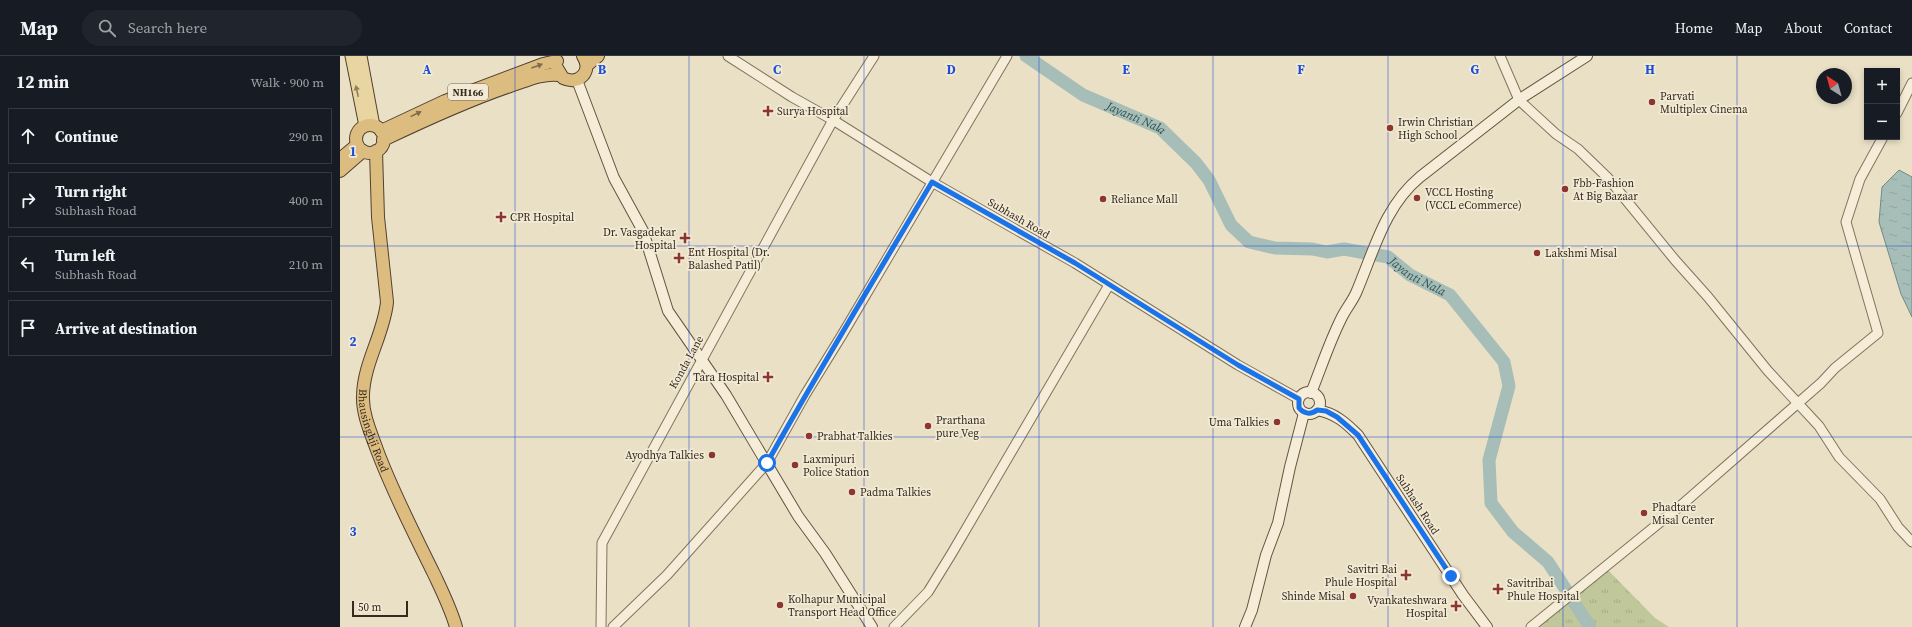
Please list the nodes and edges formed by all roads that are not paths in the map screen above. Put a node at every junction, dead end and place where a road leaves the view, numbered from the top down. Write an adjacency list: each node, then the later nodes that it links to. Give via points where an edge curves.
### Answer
1 (351, 56): 17 (main road, one-way to 1)
2 (362, 56): 17 (main road)
3 (598, 56): 10 (highway)
4 (728, 56): 16 (street, Subhash Road, via 792,97)
5 (874, 56): 16 (street, Konda Lane)
6 (1500, 56): 14 (street)
7 (1587, 56): 14 (main road)
8 (1006, 57): 23 (street)
9 (559, 59): 11 (highway, NH166, via 556,66); 17 (highway, NH166, one-way to 9, via 455,97)
10 (585, 60): 12 (highway, via 584,74)
11 (559, 75): 12 (highway, NH166, via 567,80); 17 (highway, NH166, via 543,75 483,95 438,114)
12 (577, 80): 25 (main road, via 614,178 643,231 668,312)
13 (1912, 83): 15 (street)
14 (1519, 100): 26 (main road, via 1410,186 1390,211 1352,301 1335,331); 28 (street, via 1556,134 1578,149 1608,178 1768,371)
15 (1900, 107)
16 (834, 120): 23 (street, Subhash Road); 25 (street, Konda Lane)
17 (376, 131): 19 (highway, via 358,132 356,140); 20 (highway, NH166, via 382,144)
18 (1881, 140): 28 (street, via 1860,179 1846,222 1878,332)
19 (360, 148): 20 (highway, via 367,153); 21 (highway); 22 (highway)
20 (376, 151): 33 (highway, Bhausinghji Road, via 378,216 388,302 364,380 362,396 365,414 394,493 441,589)
21 (340, 159)
22 (340, 171)
23 (932, 182): 24 (street, Subhash Road); 31 (street)
24 (1109, 285): 27 (street, Subhash Road, via 1238,365); 37 (street, via 928,592)
25 (701, 360): 31 (main road); 34 (street, Konda Lane, via 602,543)
26 (1311, 393): 27 (main road, via 1304,394); 29 (main road, via 1319,400)
27 (1299, 399): 30 (main road, via 1299,408)
28 (1798, 403): 32 (street, via 1818,426 1839,457 1880,499 1898,527); 40 (street, via 1679,506)
29 (1317, 410): 30 (main road); 39 (main road, Subhash Road, via 1326,411 1337,417 1358,435 1463,595)
30 (1304, 413): 38 (main road, via 1278,523)
31 (767, 463): 35 (street, via 667,575); 36 (main road, via 798,516)
32 (1912, 542)
33 (456, 627)
34 (601, 627)
35 (613, 627)
36 (872, 627)
37 (894, 627)
38 (1245, 627)
39 (1487, 627)
40 (1531, 627)

